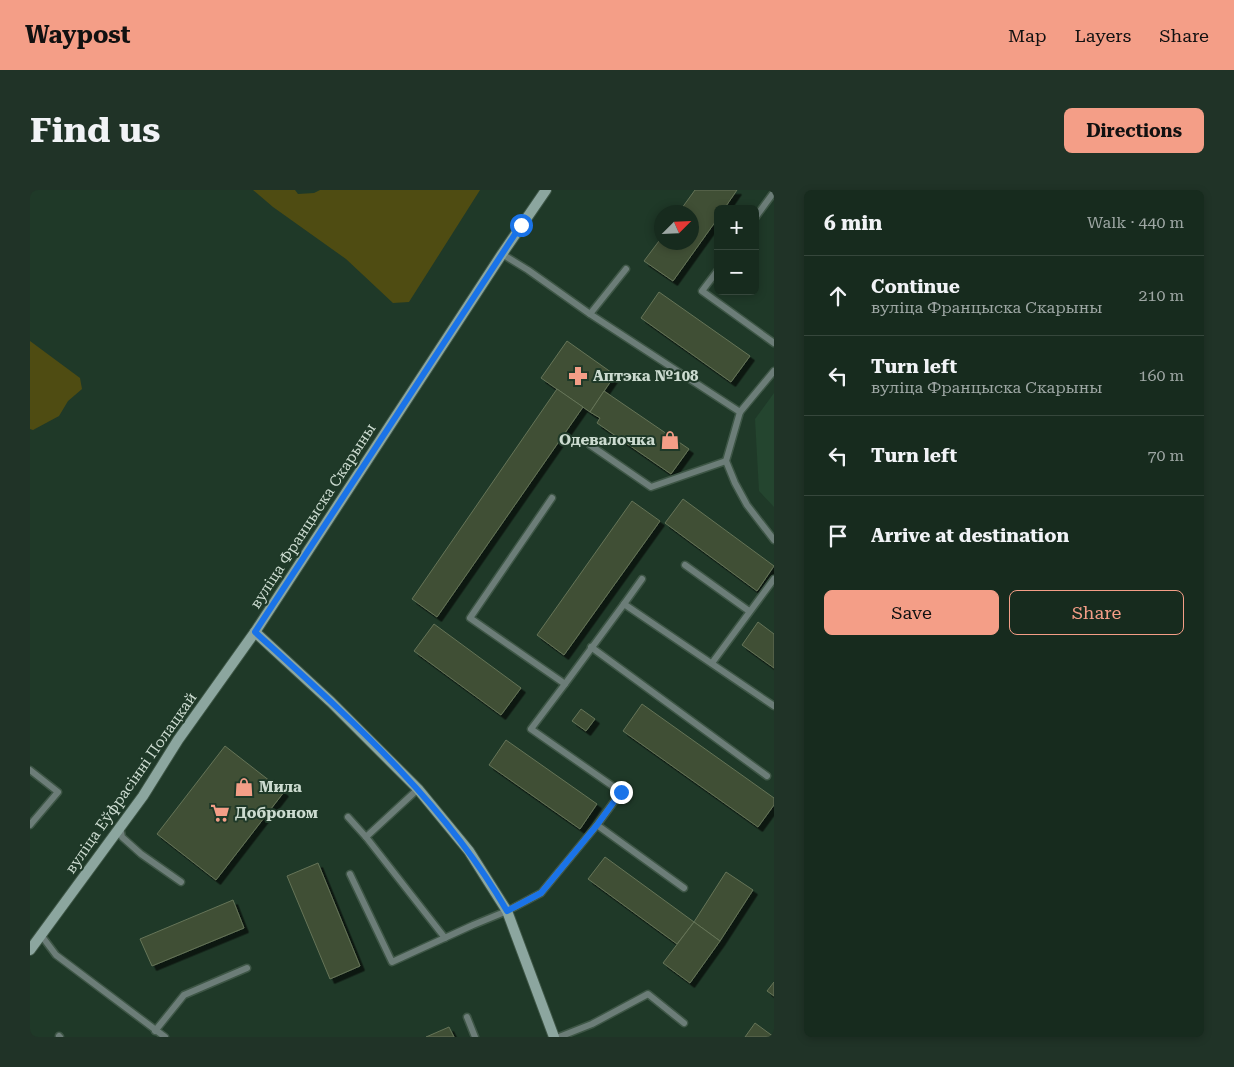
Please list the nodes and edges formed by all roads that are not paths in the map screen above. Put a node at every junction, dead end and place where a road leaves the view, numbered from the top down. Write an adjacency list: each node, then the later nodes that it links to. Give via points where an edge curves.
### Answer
1 (546, 190): 4 (street, вуліца Францыска Скарыны)
2 (774, 192): 3 (lane)
3 (759, 213)
4 (502, 254): 7 (lane); 20 (street, вуліца Францыска Скарыны)
5 (626, 269): 7 (lane)
6 (714, 276): 8 (lane, via 702,292)
7 (590, 314): 10 (lane)
8 (774, 343)
9 (774, 371): 10 (lane)
10 (740, 412): 12 (lane)
11 (590, 444): 12 (lane, via 651,487)
12 (726, 462): 14 (lane, via 747,505)
13 (552, 498): 23 (lane, via 470,618)
14 (774, 540)
15 (686, 565): 19 (lane)
16 (642, 579): 18 (lane)
17 (774, 579): 19 (lane)
18 (624, 604): 21 (lane); 22 (lane)
19 (749, 610): 22 (lane)
20 (255, 632): 27 (street, вуліца Францыска Скарыны); 31 (street, вуліца Еўфрасінні Полацкай)
21 (591, 647): 23 (lane); 26 (lane)
22 (712, 662): 24 (lane)
23 (565, 684): 30 (lane, via 532,729 621,792)
24 (774, 706)
25 (30, 770): 29 (lane, via 58,792)
26 (766, 776)
27 (418, 789): 32 (lane); 36 (street, вуліца Францыска Скарыны, via 468,850)
28 (348, 817): 32 (lane)
29 (30, 825)
30 (597, 825): 35 (lane); 36 (lane, via 541,893)
31 (120, 827): 34 (lane, via 122,837); 37 (street, вуліца Еўфрасінні Полацкай)
32 (366, 837): 38 (lane)
33 (350, 874): 38 (lane, via 392,962)
34 (181, 882)
35 (684, 888)
36 (507, 911): 38 (lane); 46 (street, вуліца Францыска Скарыны)
37 (41, 935): 39 (street, вуліца Еўфрасінні Полацкай); 43 (lane, via 56,956)
38 (446, 938)
39 (30, 950)
40 (247, 968): 43 (lane, via 184,996)
41 (467, 1017): 45 (lane)
42 (684, 1023): 47 (lane, via 648,994 592,1024)
43 (155, 1031): 44 (lane)
44 (165, 1037)
45 (475, 1037)
46 (554, 1037)
47 (559, 1037)

